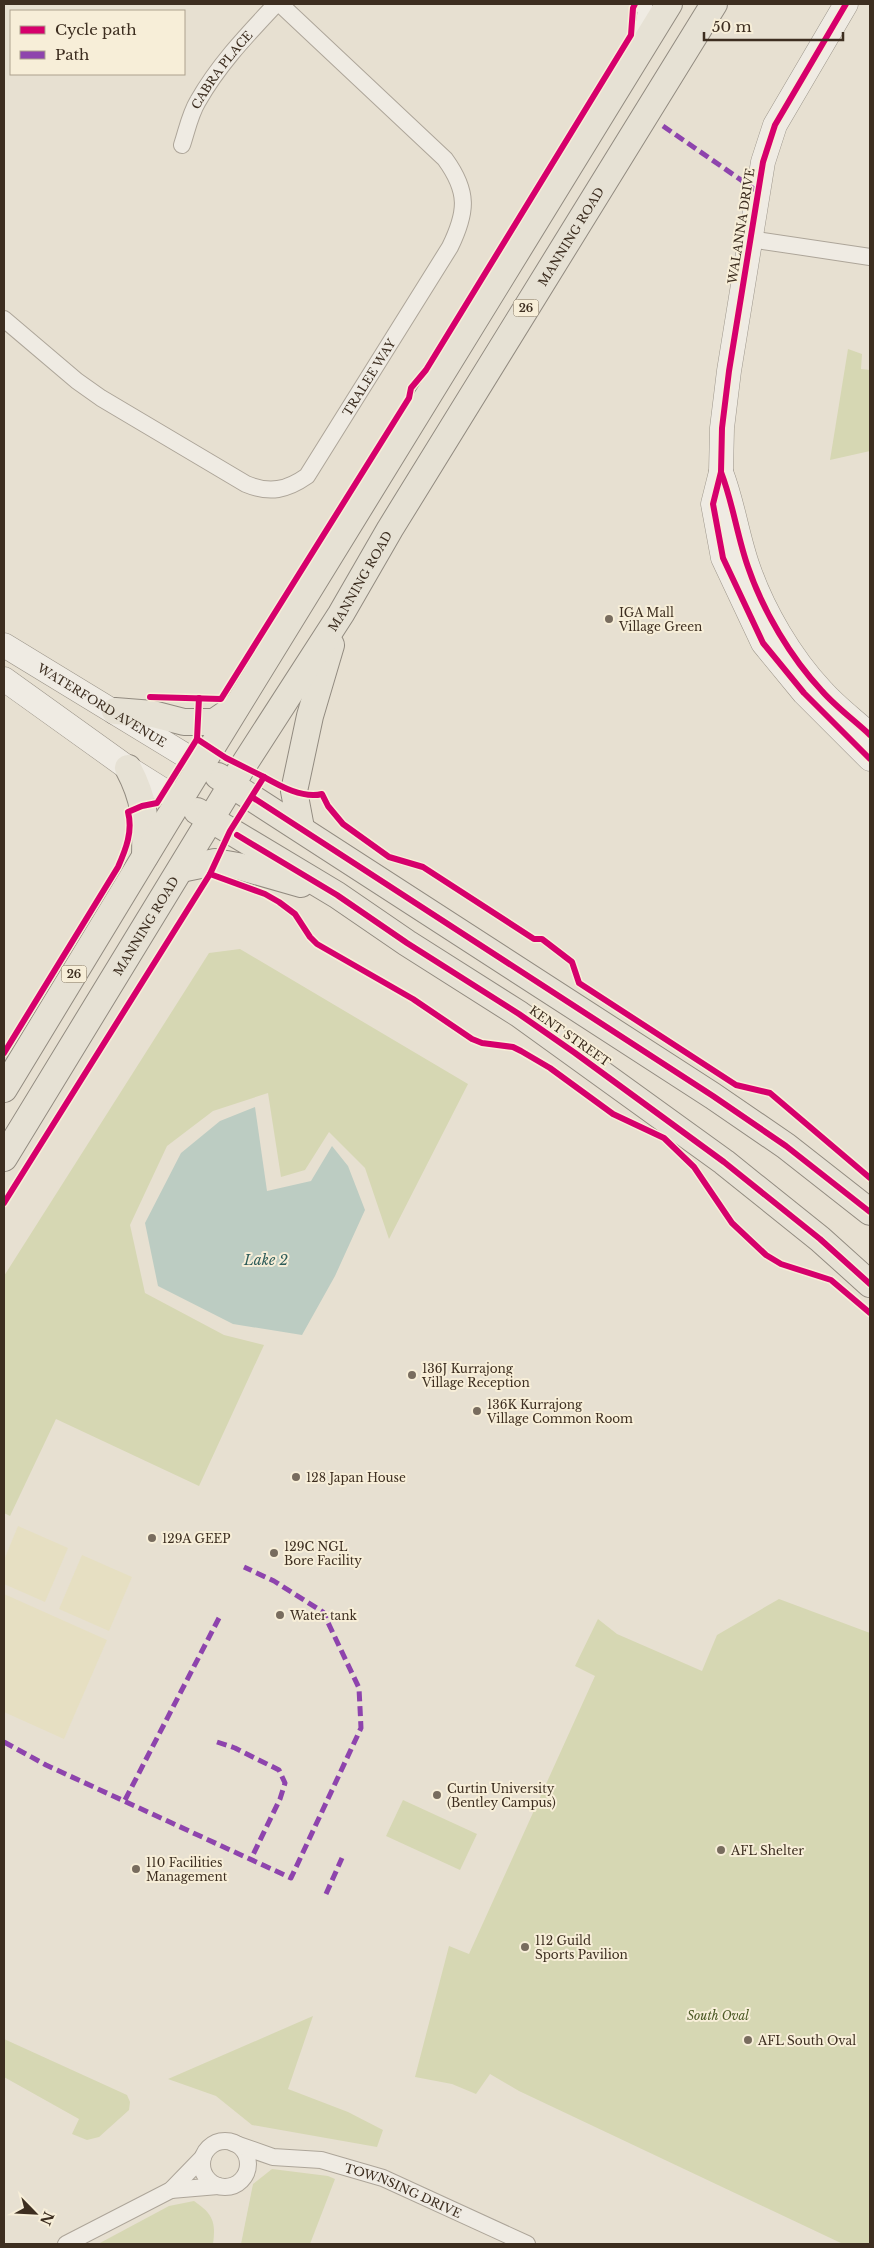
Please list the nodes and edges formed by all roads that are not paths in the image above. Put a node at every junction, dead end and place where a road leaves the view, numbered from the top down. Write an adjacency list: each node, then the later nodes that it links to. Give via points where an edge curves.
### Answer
1 (276, 4): 8 (street, CABRA PLACE, via 226,58 197,102)
2 (280, 4): 11 (street, TRALEE WAY, via 445,159 458,179 464,211 450,247 307,476 280,490 246,484 100,398)
3 (641, 4): 7 (street, via 646,10)
4 (669, 4): 7 (main road, 26)
5 (714, 4): 13 (main road, MANNING ROAD / 26, via 390,529)
6 (846, 4): 9 (street, WALANNA DRIVE, via 775,126 763,162)
7 (639, 52): 16 (main road, 26)
8 (182, 145)
9 (750, 239): 10 (street); 12 (street, WALANNA DRIVE, via 729,371)
10 (870, 257)
11 (4, 319)
12 (721, 472): 18 (street, WALANNA DRIVE, via 732,501 749,570 773,620 803,669 822,692); 19 (street, WALANNA DRIVE, via 713,504 723,558 763,642 804,693)
13 (341, 614): 22 (main road, MANNING ROAD / 26); 25 (main road, via 310,716 294,791)
14 (4, 645): 17 (street, WATERFORD AVENUE)
15 (4, 679): 21 (street)
16 (237, 706): 17 (main road, via 214,722 184,722 153,714); 20 (main road, 26)
17 (115, 711): 20 (street, WATERFORD AVENUE)
18 (870, 734)
19 (870, 759)
20 (201, 765): 22 (main road, KENT STREET); 23 (main road, 26)
21 (128, 768): 23 (street); 26 (main road, via 140,791 146,823)
22 (232, 784): 24 (main road, MANNING ROAD / 26); 25 (main road, KENT STREET)
23 (179, 800): 24 (main road, KENT STREET); 26 (main road, 26)
24 (211, 820): 27 (main road, MANNING ROAD / 26); 28 (main road, KENT STREET)
25 (301, 828): 31 (main road, KENT STREET, via 713,1096 786,1146)
26 (145, 859): 29 (main road, 26)
27 (181, 869): 28 (main road, via 215,862); 30 (main road, MANNING ROAD / 26)
28 (337, 895): 32 (main road, KENT STREET, via 520,1014 666,1119 820,1239)
29 (4, 1089)
30 (4, 1158)
31 (870, 1212)
32 (870, 1283)
33 (233, 2143): 34 (street, via 222,2141 213,2144); 35 (street, TOWNSING DRIVE); 36 (street, via 247,2158)
34 (203, 2157): 37 (street, via 206,2177); 38 (street)
35 (273, 2157): 36 (street); 41 (street, TOWNSING DRIVE, via 321,2160 360,2170)
36 (246, 2172): 37 (street, via 234,2184)
37 (218, 2186): 38 (street)
38 (171, 2190): 39 (street)
39 (80, 2240): 40 (street)
40 (66, 2244)
41 (527, 2244)

